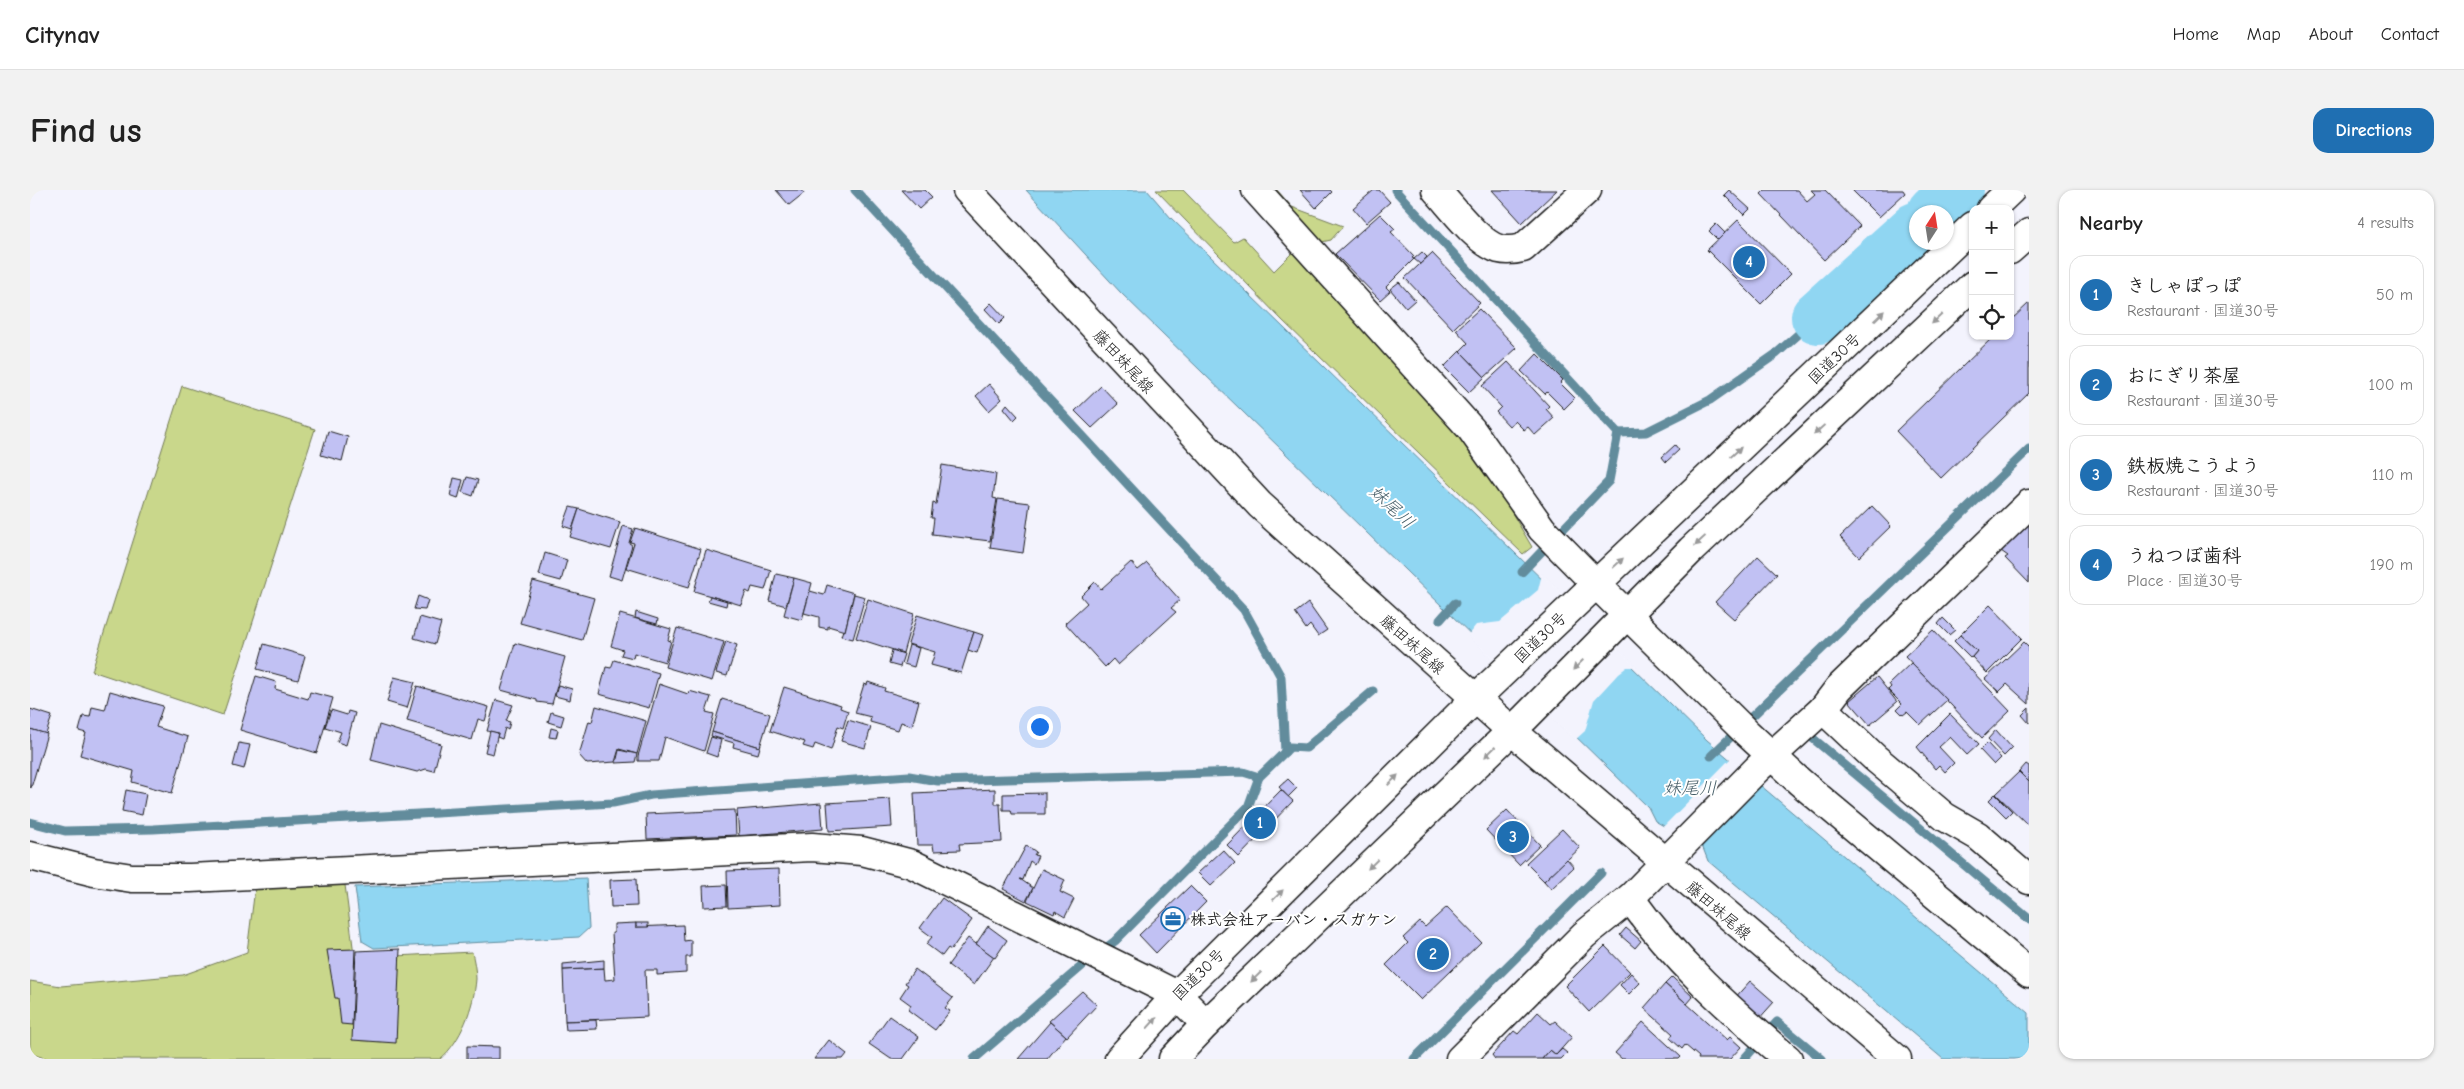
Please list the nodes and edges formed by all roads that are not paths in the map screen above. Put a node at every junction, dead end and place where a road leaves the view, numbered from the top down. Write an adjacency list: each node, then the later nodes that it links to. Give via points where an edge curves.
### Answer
1 (967, 190): 14 (main road, 藤田妹尾線, via 1260,505)
2 (1256, 190): 12 (main road, via 1471,429)
3 (1436, 190): 4 (main road, via 1486,243 1512,250 1523,248)
4 (1587, 190)
5 (2011, 190): 6 (main road)
6 (1995, 205)
7 (1969, 230): 12 (main road, 国道30号, one-way to 7)
8 (2029, 233): 9 (main road)
9 (2014, 246)
10 (1969, 290): 13 (main road, one-way to 13, via 1691,550)
11 (2029, 504): 15 (main road, via 1840,688)
12 (1589, 590): 13 (main road); 14 (main road, 国道30号)
13 (1620, 623): 16 (main road, one-way to 16); 17 (main road, via 1740,725)
14 (1482, 693): 16 (main road, 藤田妹尾線); 23 (main road, 国道30号, one-way to 14)
15 (1823, 710): 17 (main road); 20 (main road, via 1946,817 1978,836)
16 (1519, 725): 18 (main road, 藤田妹尾線); 24 (main road, one-way to 24)
17 (1764, 762): 18 (main road); 22 (main road)
18 (1673, 852): 21 (main road); 29 (main road, 藤田妹尾線)
19 (30, 856): 23 (main road, via 132,878 190,878 803,847 852,850 912,864)
20 (2029, 880)
21 (1630, 898): 25 (main road, via 1644,919 1715,996); 28 (main road, via 1584,935)
22 (2029, 973)
23 (1177, 995): 24 (main road); 26 (main road, 国道30号, one-way to 23)
24 (1206, 1024): 27 (main road)
25 (1772, 1045)
26 (1119, 1059)
27 (1173, 1059)
28 (1460, 1059)
29 (1897, 1059)

